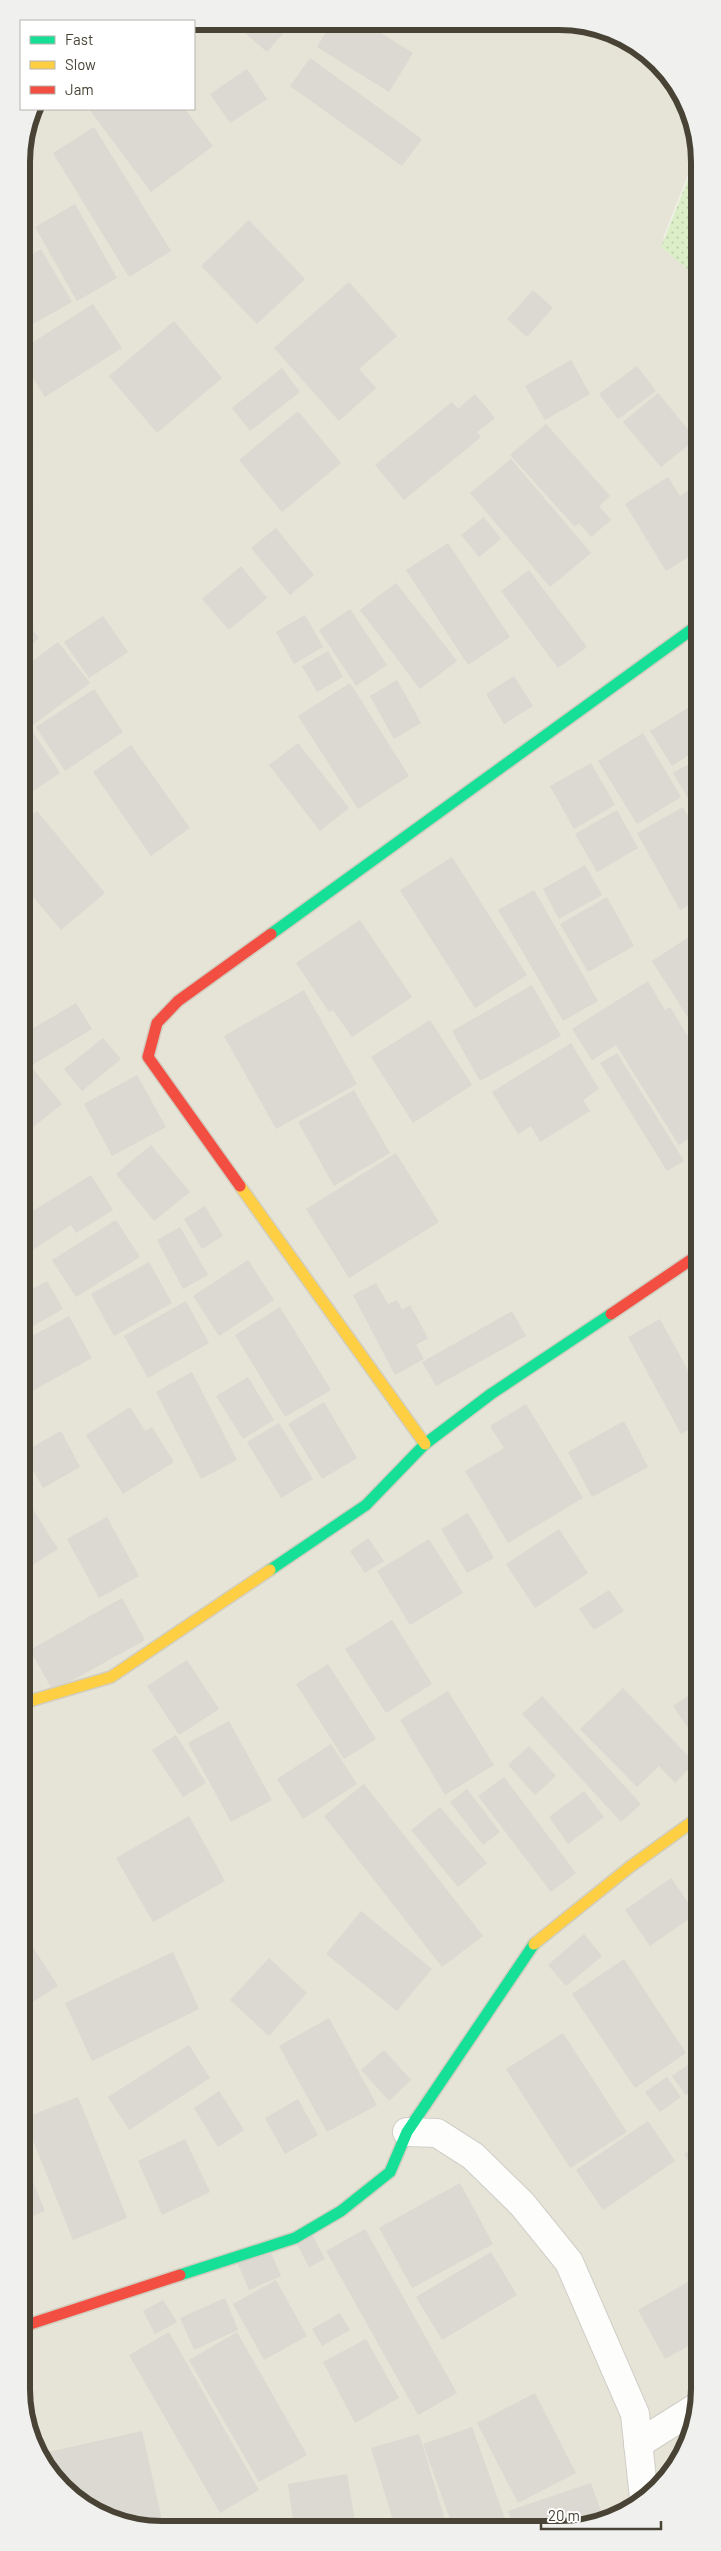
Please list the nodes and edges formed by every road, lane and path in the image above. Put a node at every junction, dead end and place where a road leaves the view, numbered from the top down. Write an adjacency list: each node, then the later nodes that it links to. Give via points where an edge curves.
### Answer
1 (691, 630): 3 (street, via 178,1001 157,1023 148,1057)
2 (691, 1260): 3 (street, via 491,1394)
3 (425, 1444): 4 (street, via 366,1505 111,1676)
4 (30, 1701)
5 (691, 1823): 6 (street, via 536,1941)
6 (407, 2132): 7 (street, via 390,2172 341,2211 295,2238); 9 (street, via 437,2134 473,2156 522,2204 569,2262 636,2414)
7 (30, 2324)
8 (688, 2412): 9 (street)
9 (638, 2444): 10 (street)
10 (643, 2490)

